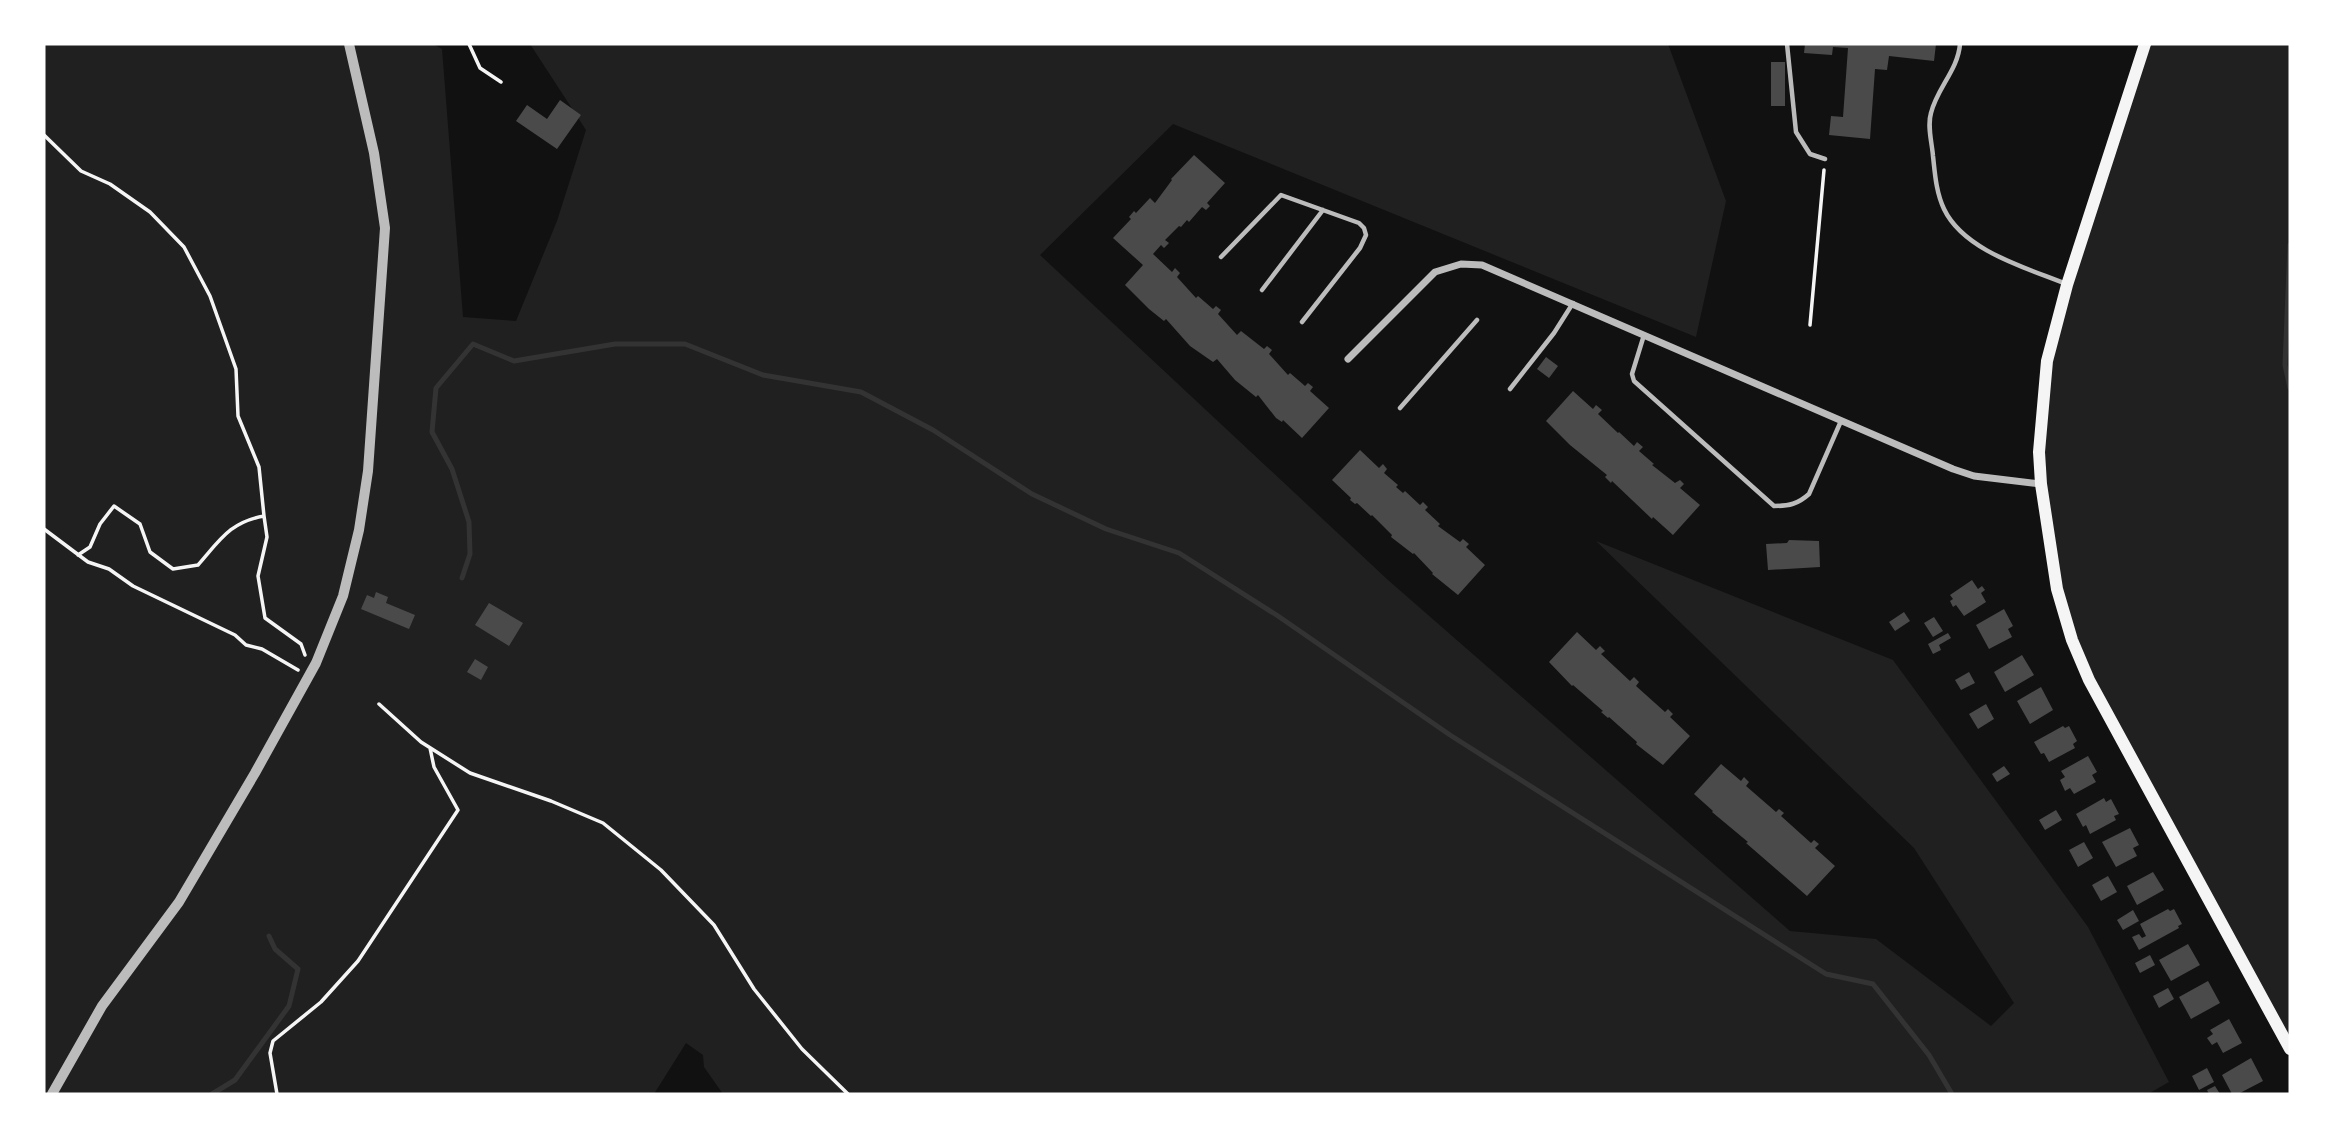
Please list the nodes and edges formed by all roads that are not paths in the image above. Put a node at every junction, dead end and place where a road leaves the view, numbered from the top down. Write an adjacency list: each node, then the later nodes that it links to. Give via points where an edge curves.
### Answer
1 (349, 44): 20 (street, via 386,228 368,471 338,612 308,678 178,902 102,1006)
2 (1787, 44): 5 (lane, via 1796,132 1810,154)
3 (1960, 44): 8 (lane, via 1930,116 1935,182 1945,211 1963,233 1994,255)
4 (2145, 44): 8 (main road)
5 (1825, 159)
6 (1323, 210): 7 (lane, via 1281,195); 9 (lane); 12 (lane, via 1359,223 1366,235)
7 (1221, 257)
8 (2067, 285): 18 (main road, via 2047,361)
9 (1262, 290)
10 (1573, 303): 13 (street); 14 (street, via 1482,265 1448,267 1435,272); 15 (lane)
11 (1477, 320): 16 (lane)
12 (1302, 322)
13 (1645, 334): 17 (street); 17 (lane, via 1632,374 1634,382 1774,506 1789,506 1809,494)
14 (1348, 359)
15 (1510, 389)
16 (1400, 408)
17 (1841, 421): 18 (street, via 1974,476)
18 (2040, 484): 19 (main road, via 2057,589 2072,640)
19 (2290, 1049)
20 (52, 1094)

